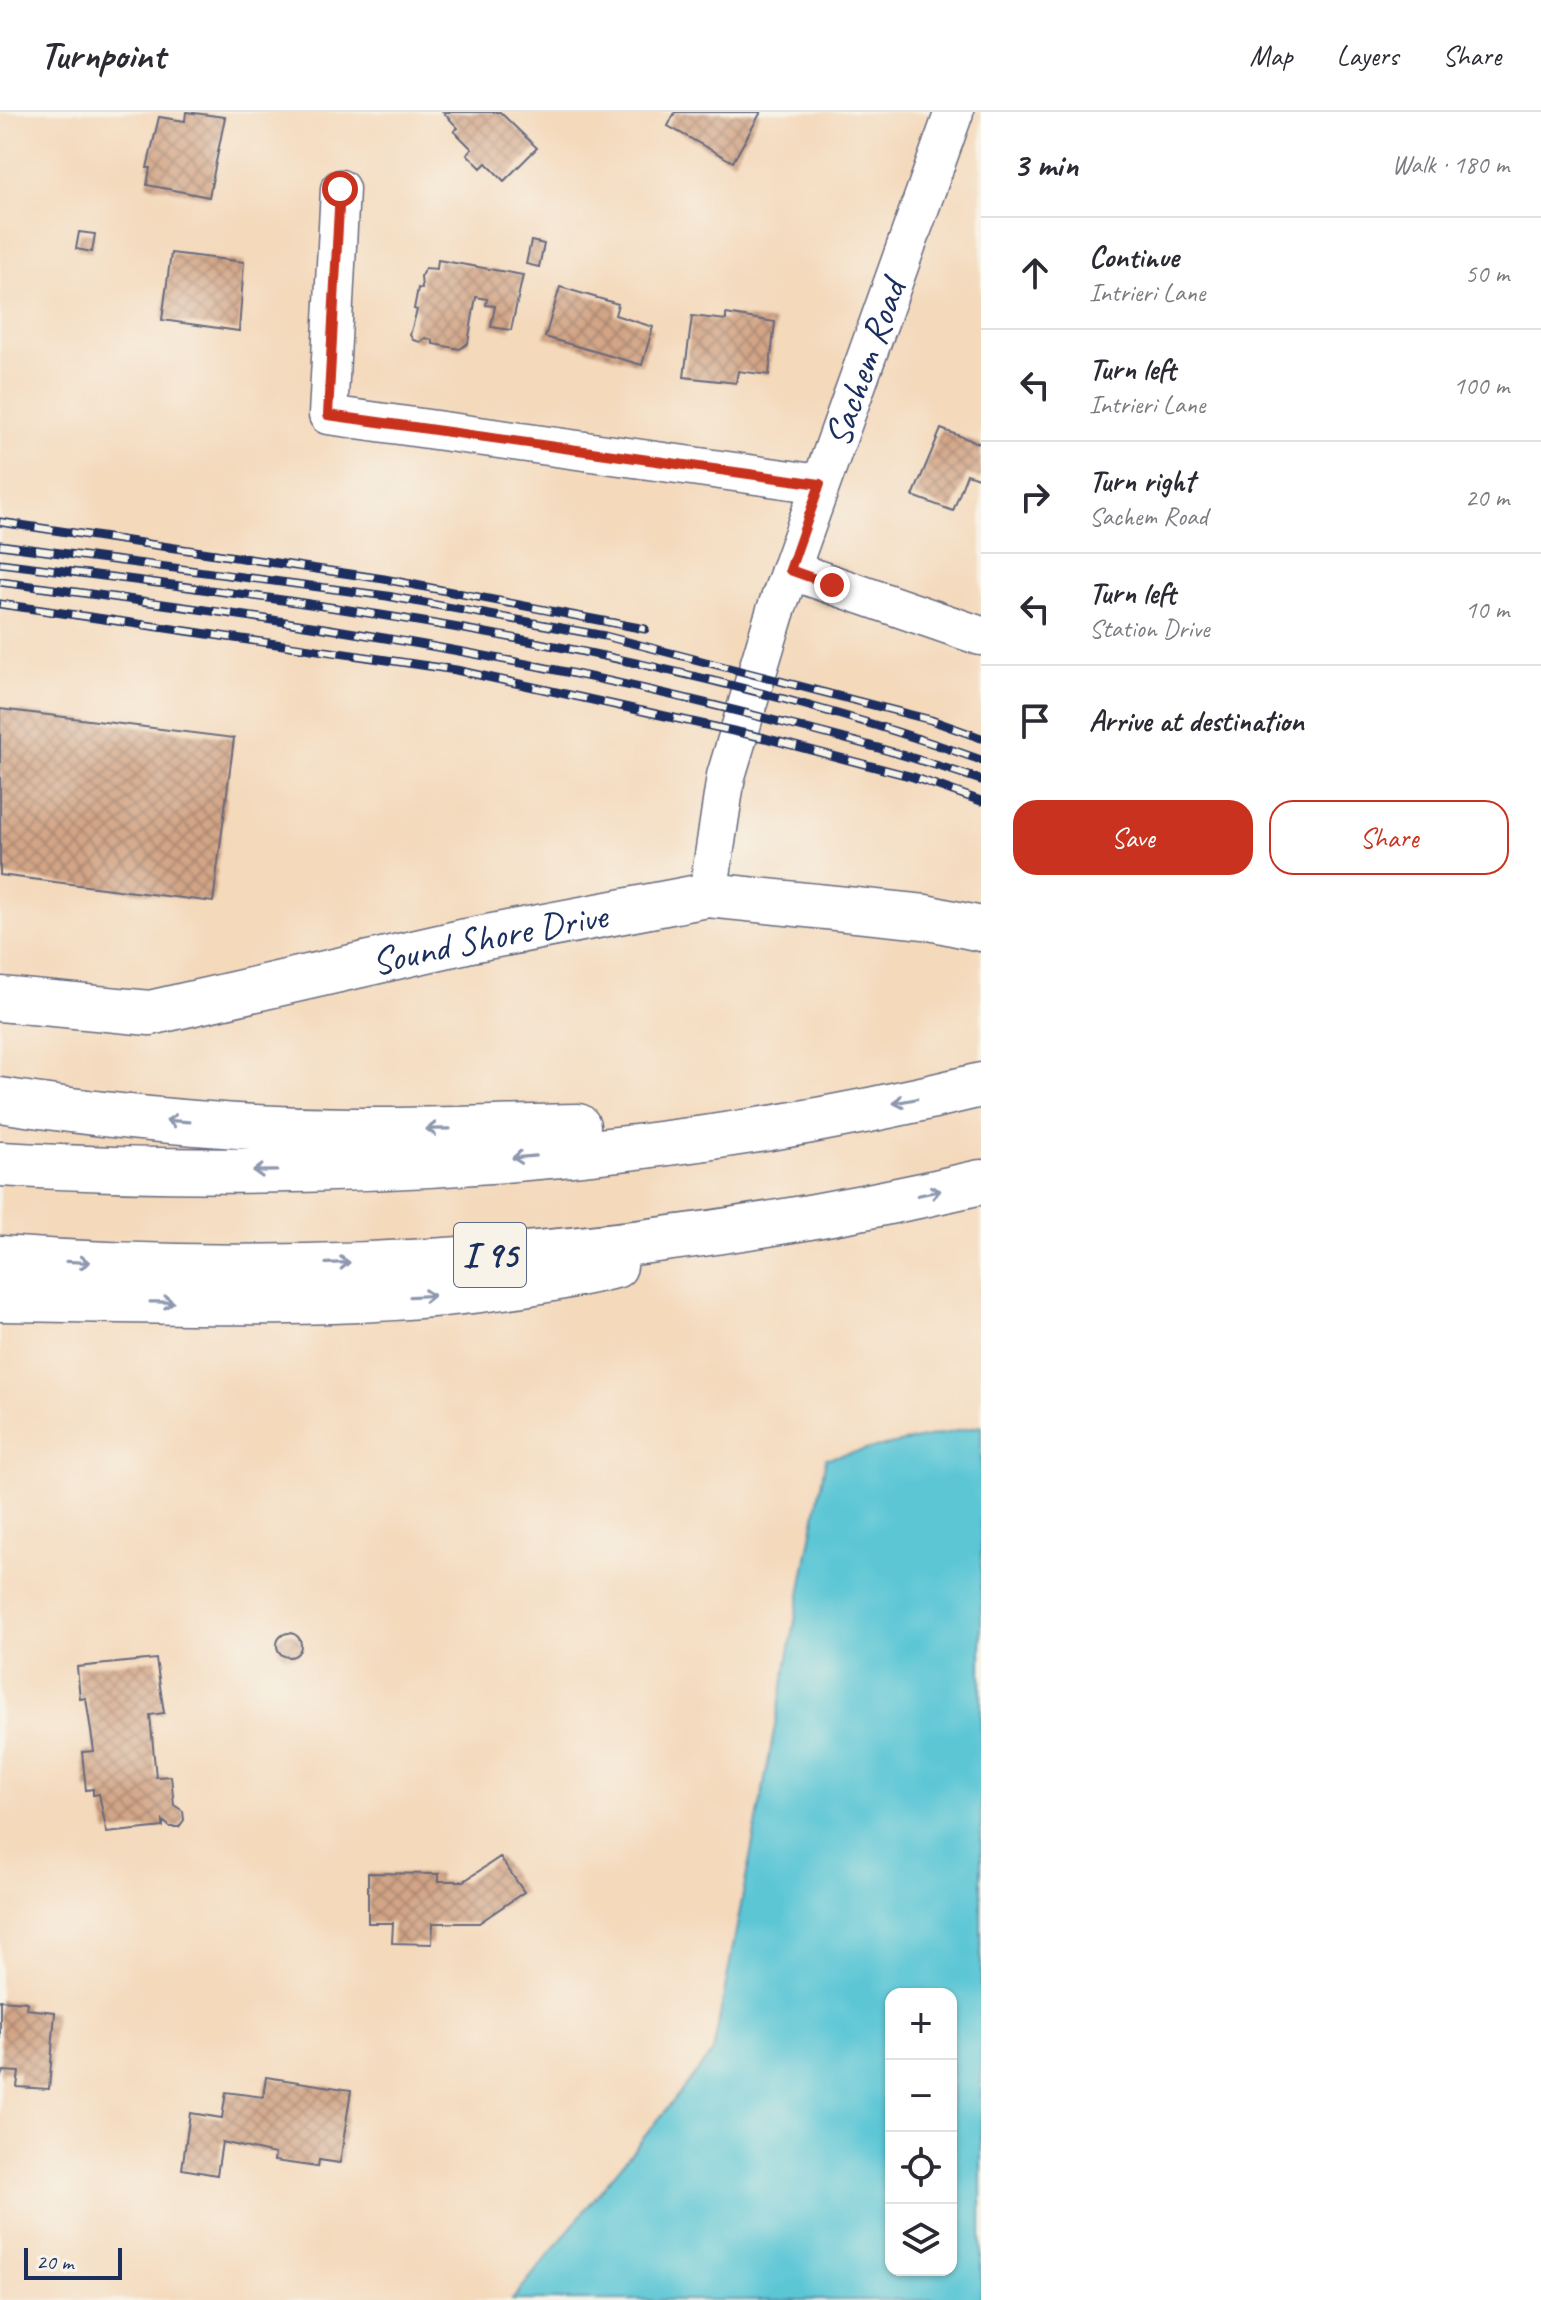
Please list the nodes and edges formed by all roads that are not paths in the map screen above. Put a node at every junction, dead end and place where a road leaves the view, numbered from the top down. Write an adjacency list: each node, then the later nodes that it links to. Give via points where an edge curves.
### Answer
1 (954, 112): 3 (street, Sachem Road)
2 (340, 189): 3 (street, via 328,415)
3 (820, 484): 4 (street, Sachem Road)
4 (790, 570): 5 (street); 6 (street, Sachem Road, via 726,776)
5 (981, 636)
6 (708, 895): 7 (main road, Sound Shore Drive, via 925,917); 8 (main road, Sound Shore Drive, via 466,941 150,1013)
7 (981, 929)
8 (0, 999)
9 (981, 1085): 11 (main road, one-way to 11)
10 (0, 1100): 11 (main road, one-way to 10, via 353,1130 171,1121)
11 (796, 1121): 12 (main road, one-way to 12, via 561,1154 398,1167 204,1172)
12 (0, 1164)
13 (978, 1182): 14 (main road, I 95, one-way to 13)
14 (860, 1206): 15 (main road, I 95, one-way to 14, via 150,1265 389,1262 626,1242); 16 (main road, one-way to 14, via 265,1301 469,1294 546,1283)
15 (0, 1258)
16 (0, 1299)

